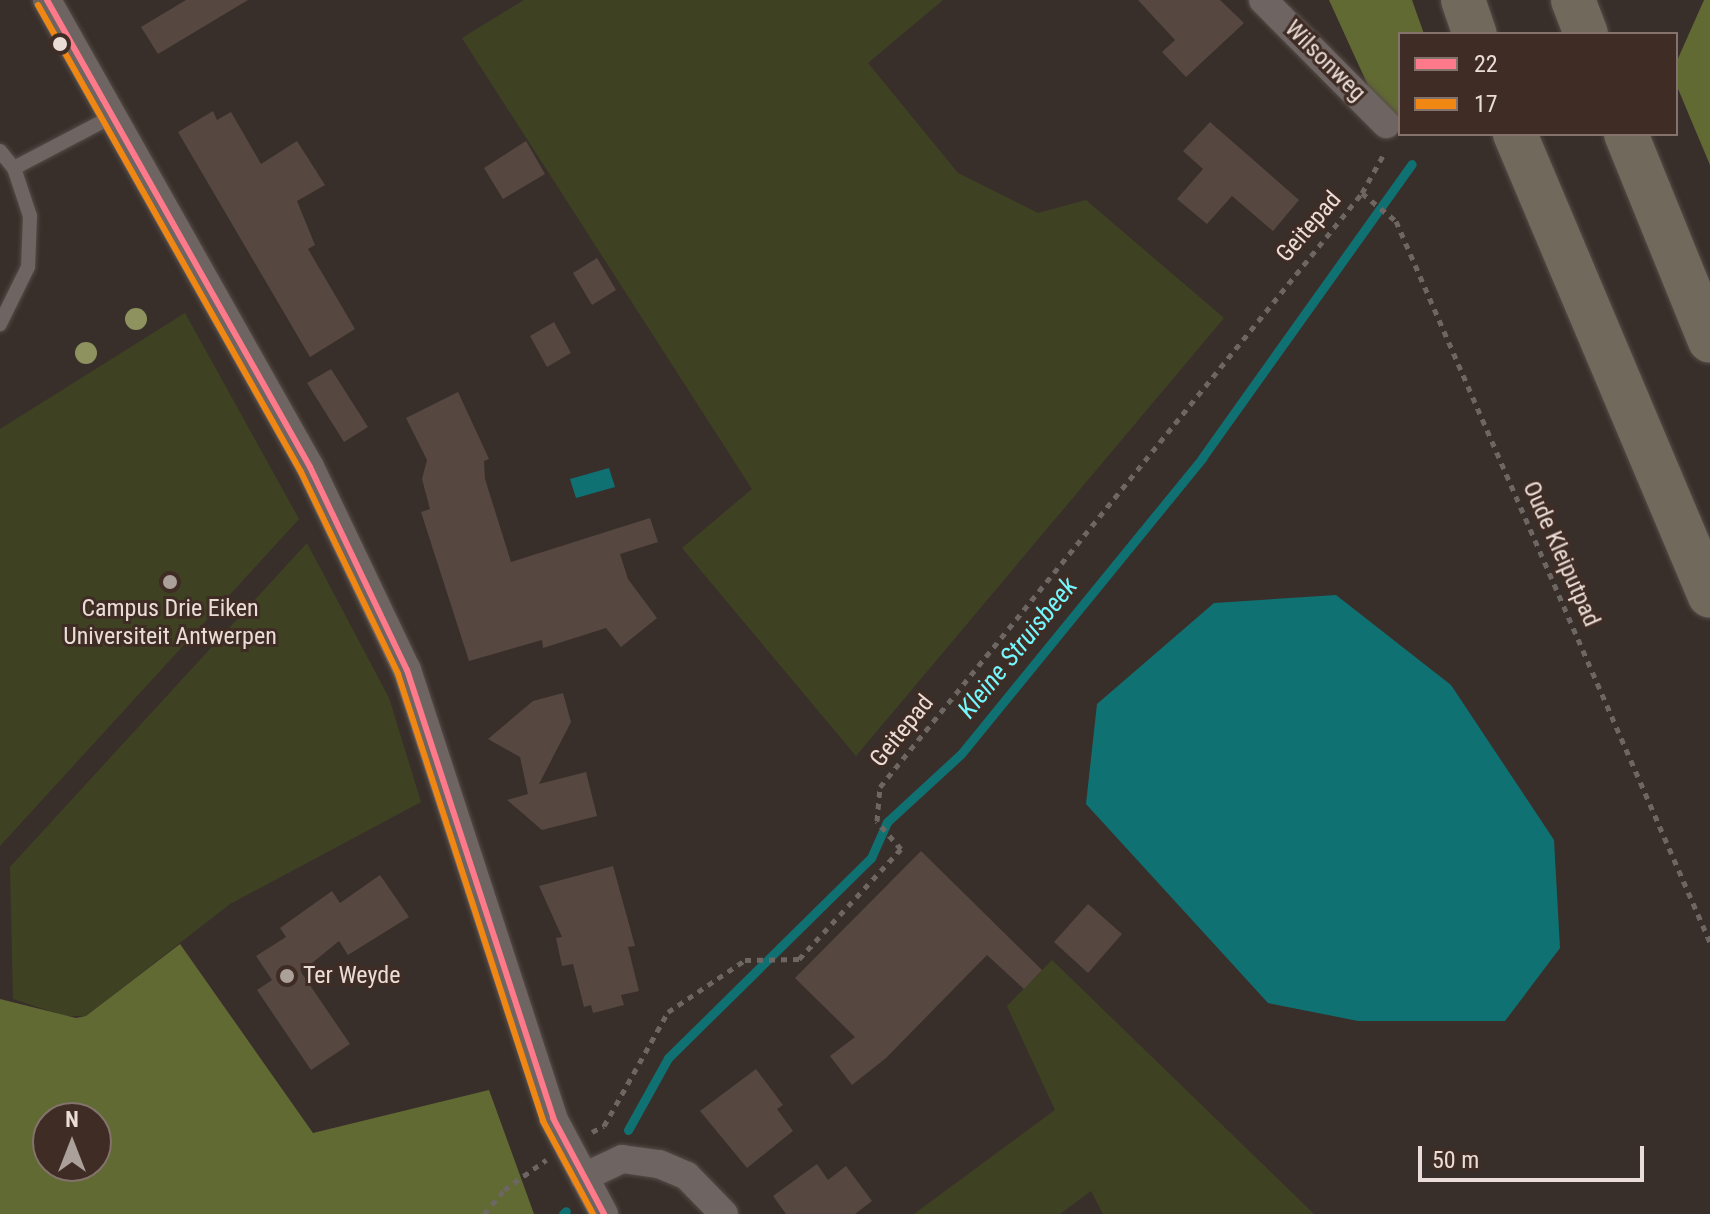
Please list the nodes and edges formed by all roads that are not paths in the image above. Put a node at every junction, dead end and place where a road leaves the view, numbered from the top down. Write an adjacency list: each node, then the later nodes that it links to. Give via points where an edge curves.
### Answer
1 (47, 0): 7 (street)
2 (1263, 0): 8 (street, Wilsonweg)
3 (1463, 0): 5 (highway)
4 (1573, 0): 6 (highway)
5 (1474, 32)
6 (1585, 32)
7 (111, 117): 12 (lane); 16 (street, via 310,467 407,670 553,1118)
8 (1386, 124)
9 (1516, 136): 15 (highway)
10 (1627, 136): 14 (highway)
11 (0, 151): 12 (lane)
12 (14, 168): 13 (lane, via 30,216 28,267)
13 (0, 324)
14 (1710, 341)
15 (1710, 596)
16 (584, 1177): 17 (street); 18 (street, via 622,1159 659,1164 687,1176)
17 (604, 1214)
18 (724, 1214)

